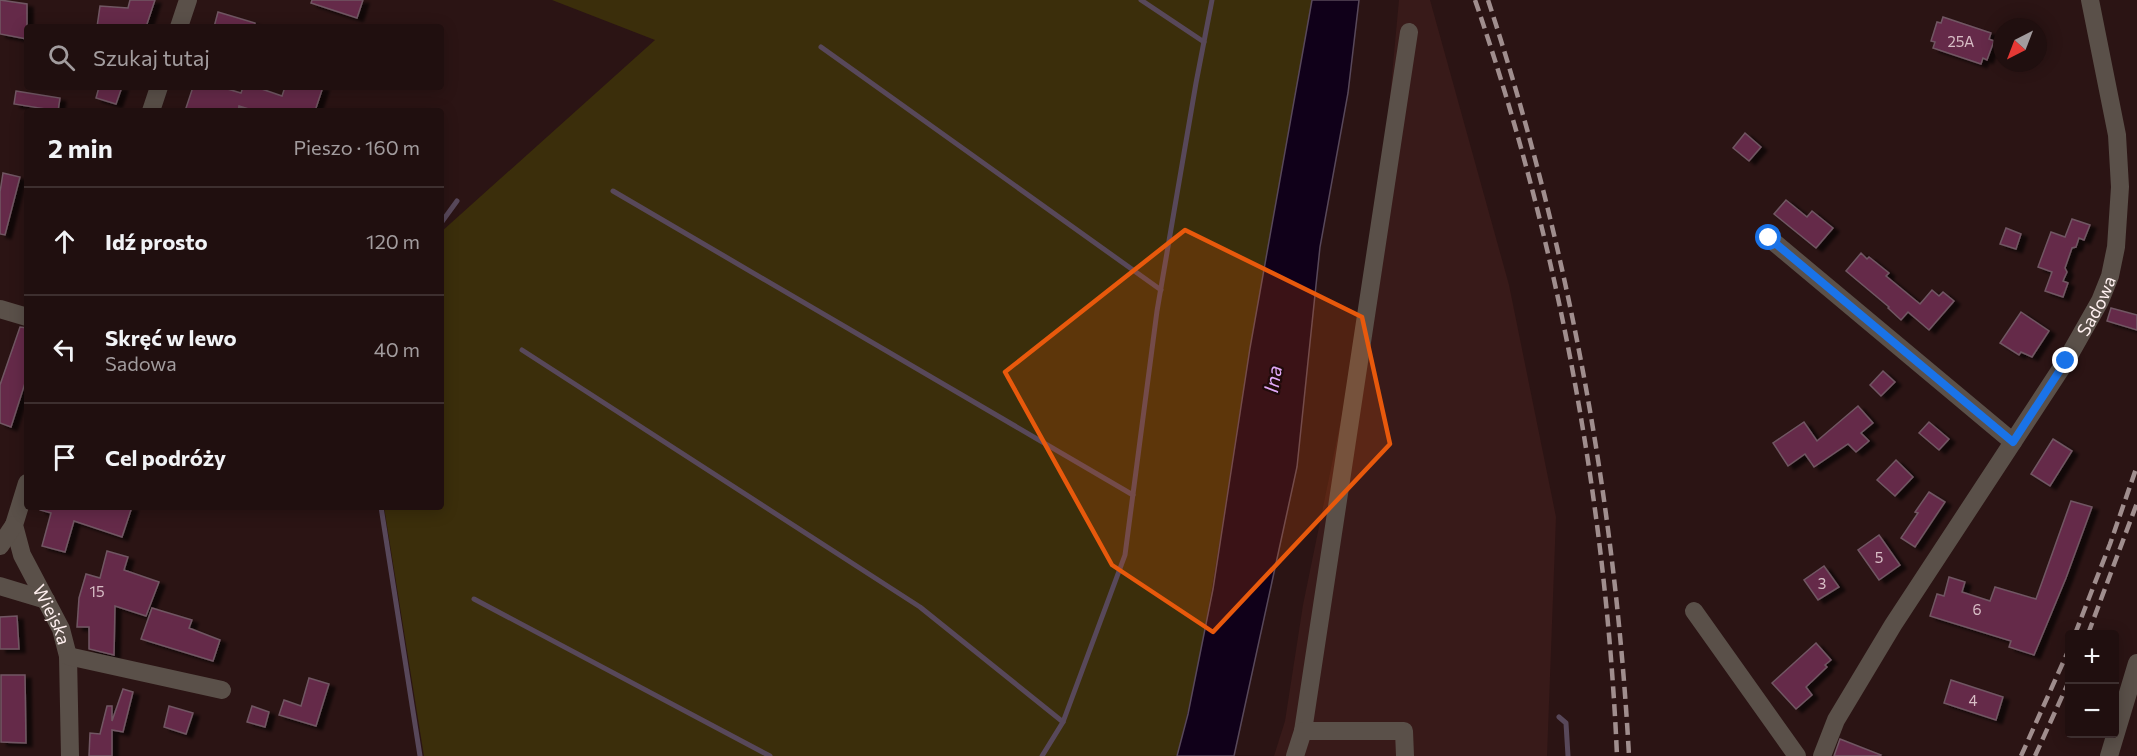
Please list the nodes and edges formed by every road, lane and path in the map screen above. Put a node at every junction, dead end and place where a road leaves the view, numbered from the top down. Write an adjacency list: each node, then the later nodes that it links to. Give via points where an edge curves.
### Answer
1 (188, 0): 3 (street)
2 (2090, 0): 10 (street, Sadowa, via 2117,135 2120,187 2116,247 2100,301)
3 (180, 24)
4 (1409, 32): 21 (street)
5 (158, 90): 6 (street)
6 (152, 108)
7 (1769, 238): 10 (street)
8 (0, 309): 9 (street)
9 (24, 316)
10 (2013, 442): 26 (street, Sadowa, via 1841,711)
11 (24, 493): 12 (street)
12 (14, 525): 13 (street); 15 (street, Wiejska, via 22,555)
13 (0, 546)
14 (0, 586): 15 (street)
15 (45, 600): 17 (street, Wiejska, via 61,629)
16 (1695, 611): 25 (street)
17 (68, 656): 19 (street); 22 (street, Wiejska)
18 (2137, 663): 20 (street)
19 (222, 690)
20 (2131, 703): 27 (street)
21 (1303, 731): 23 (street); 24 (street, via 1404,731)
22 (70, 756)
23 (1295, 756)
24 (1405, 756)
25 (1797, 756)
26 (1822, 756)
27 (2109, 756)

